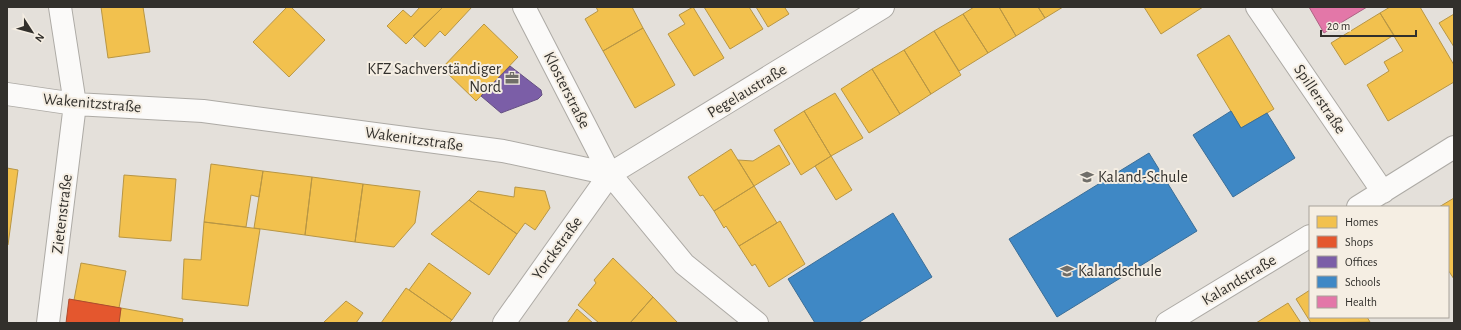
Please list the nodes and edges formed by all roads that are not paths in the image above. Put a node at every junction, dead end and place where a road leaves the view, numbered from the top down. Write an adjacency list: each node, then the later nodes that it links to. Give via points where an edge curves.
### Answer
1 (60, 7): 6 (street, Zietenstraße)
2 (524, 7): 8 (street, Klosterstraße)
3 (883, 7): 8 (street, Pegelaustraße)
4 (1257, 7): 9 (street, Spillerstraße)
5 (7, 94): 6 (street, Wakenitzstraße)
6 (75, 104): 8 (street, Wakenitzstraße, via 211,112 503,151); 12 (street, Zietenstraße)
7 (1454, 147): 9 (street)
8 (610, 174): 13 (street, Yorckstraße); 14 (street, via 684,264)
9 (1383, 192): 10 (street)
10 (1360, 206)
11 (1309, 237): 15 (street, Kalandstraße)
12 (48, 323)
13 (504, 323)
14 (757, 323)
15 (1167, 323)

